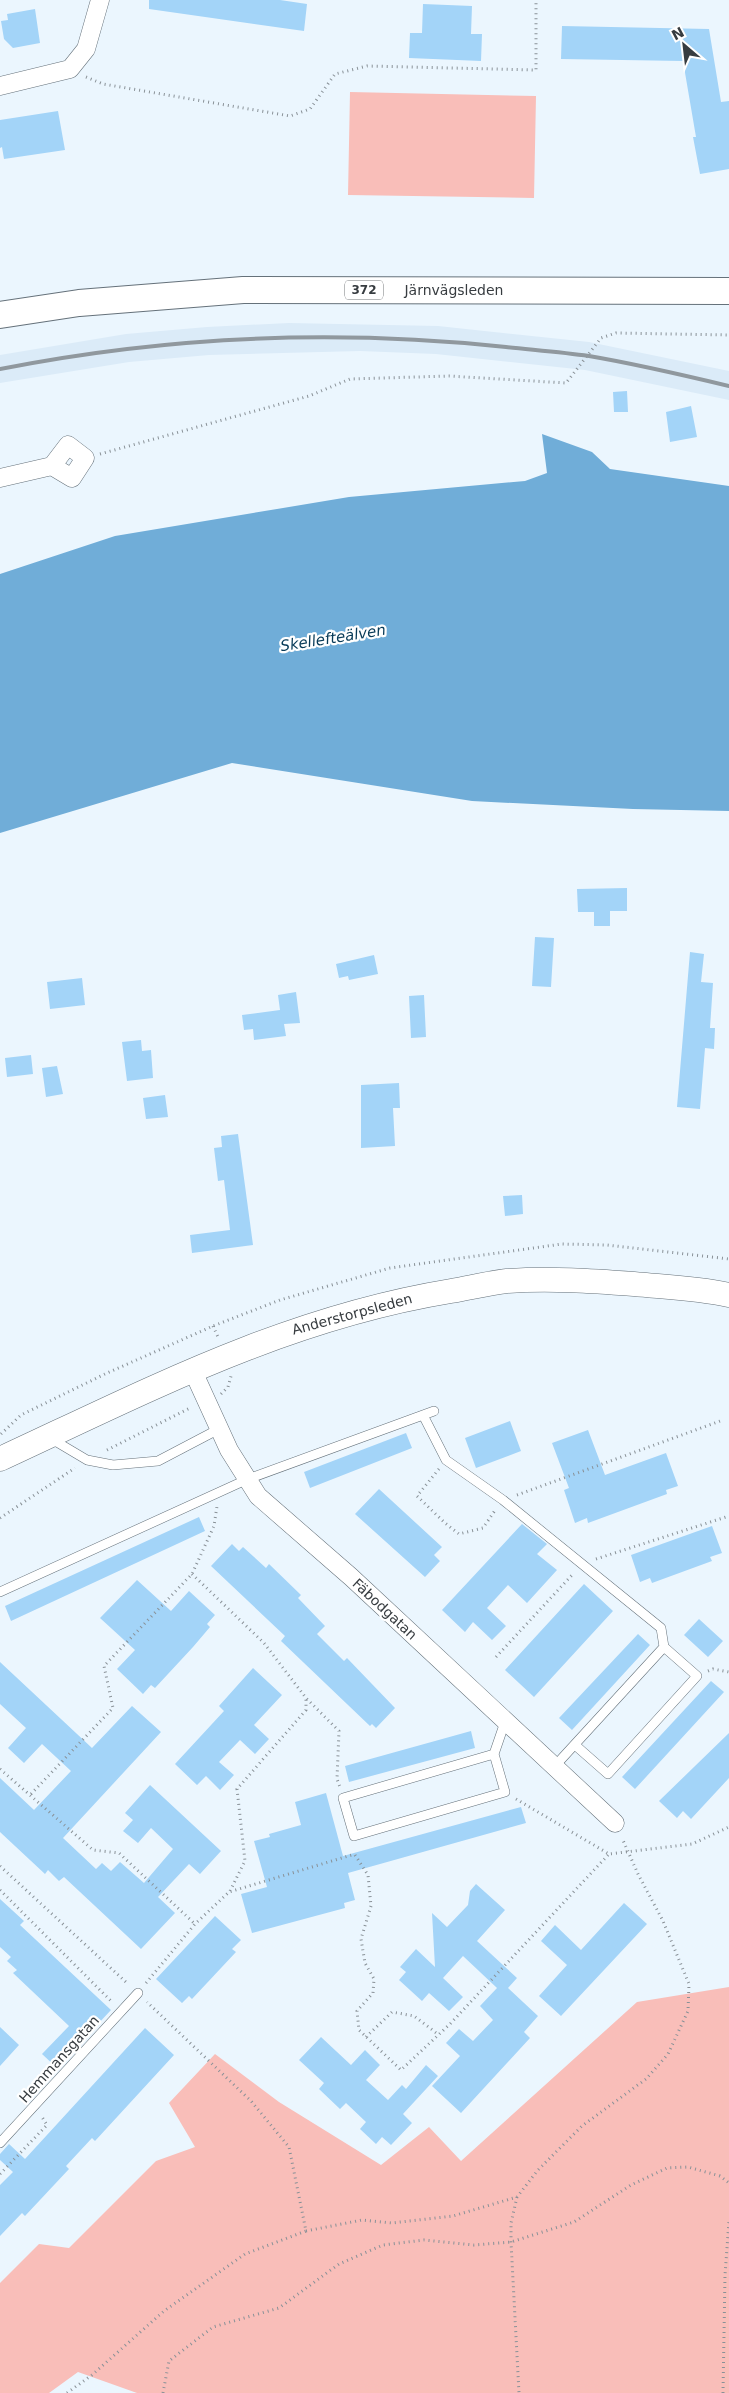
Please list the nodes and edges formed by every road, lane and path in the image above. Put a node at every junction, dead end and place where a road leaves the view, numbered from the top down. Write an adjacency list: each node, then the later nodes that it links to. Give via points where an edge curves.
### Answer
1 (100, 0): 3 (street, via 86,48)
2 (536, 0): 3 (path, via 536,70 366,66 335,74 310,109 290,116 103,84)
3 (70, 69): 4 (street)
4 (0, 86)
5 (729, 291): 6 (main road, Järnvägsleden / 372, via 244,290 79,303)
6 (0, 315)
7 (729, 335): 8 (path, via 616,333 601,338 566,383 449,376 350,379 309,396)
8 (85, 458): 9 (street, via 68,445 52,466)
9 (0, 478)
10 (729, 1295): 12 (main road, Anderstorpsleden, via 706,1290 602,1282 508,1281 417,1296 353,1311)
11 (214, 1326): 12 (path)
12 (224, 1356): 13 (main road, Anderstorpsleden); 14 (path, via 231,1375 228,1387)
13 (192, 1369): 14 (street, Fäbodgatan); 19 (main road, Anderstorpsleden)
14 (206, 1401): 18 (street, Fäbodgatan); 21 (path)
15 (434, 1411): 16 (lane)
16 (423, 1415): 22 (lane); 23 (lane)
17 (723, 1420): 25 (path)
18 (219, 1429): 21 (lane, via 158,1461 113,1465); 23 (street, Fäbodgatan)
19 (48, 1437): 20 (main road, Anderstorpsleden); 21 (lane)
20 (0, 1459)
21 (87, 1460): 27 (path)
22 (446, 1460): 25 (lane); 25 (path, via 417,1496 459,1534 483,1528)
23 (248, 1479): 24 (lane); 36 (street, Fäbodgatan, via 258,1496)
24 (220, 1492): 29 (path, via 214,1526); 30 (lane)
25 (503, 1500): 28 (lane)
26 (729, 1516): 28 (path)
27 (0, 1518)
28 (582, 1564): 31 (lane, via 661,1628); 32 (path)
29 (192, 1574): 35 (path, via 264,1642); 41 (path, via 104,1666 113,1708)
30 (0, 1592)
31 (664, 1647): 34 (lane); 37 (lane)
32 (496, 1657)
33 (729, 1672): 34 (path, via 713,1669)
34 (697, 1676): 37 (lane, via 608,1774)
35 (306, 1698): 42 (path, via 340,1731 338,1779); 49 (path, via 306,1710 237,1789 245,1861)
36 (505, 1722): 38 (lane); 39 (street, Fäbodgatan)
37 (575, 1745): 39 (lane)
38 (494, 1754): 42 (lane); 44 (lane, via 505,1792)
39 (554, 1767): 43 (street, Fäbodgatan)
40 (0, 1769): 41 (path)
41 (31, 1794): 50 (path, via 93,1850 119,1853)
42 (343, 1798): 44 (lane)
43 (615, 1823): 59 (path, via 663,1921 689,1984 688,2011 668,2054 646,2078 582,2126 538,2170)
44 (354, 1836): 46 (path)
45 (609, 1854): 53 (path)
46 (355, 1855): 49 (path); 54 (path, via 368,1875 371,1906 361,1939 365,1963 374,1979 373,1993 357,2011 358,2030)
47 (0, 1866): 51 (path)
48 (0, 1890): 52 (path)
49 (229, 1892): 50 (path)
50 (195, 1924): 51 (path)
51 (138, 1993): 52 (lane, Hemmansgatan); 61 (path, via 251,2101 289,2147)
52 (122, 2011): 55 (lane, Hemmansgatan)
53 (439, 2035): 54 (path, via 414,2016 392,2012); 54 (path, via 401,2070)
54 (366, 2037)
55 (36, 2105): 56 (lane, Hemmansgatan); 57 (path, via 46,2125)
56 (0, 2143)
57 (0, 2174)
58 (729, 2183): 62 (path, via 720,2176 688,2167 666,2168 631,2185 574,2222)
59 (517, 2197): 61 (path, via 453,2216 392,2223 362,2220); 62 (path)
60 (729, 2221): 66 (path)
61 (306, 2231): 63 (path, via 246,2254 164,2311)
62 (511, 2242): 64 (path, via 474,2245 424,2240 383,2245 339,2264 279,2308 213,2327 169,2361); 65 (path)
63 (67, 2393)
64 (163, 2393)
65 (519, 2393)
66 (722, 2393)

